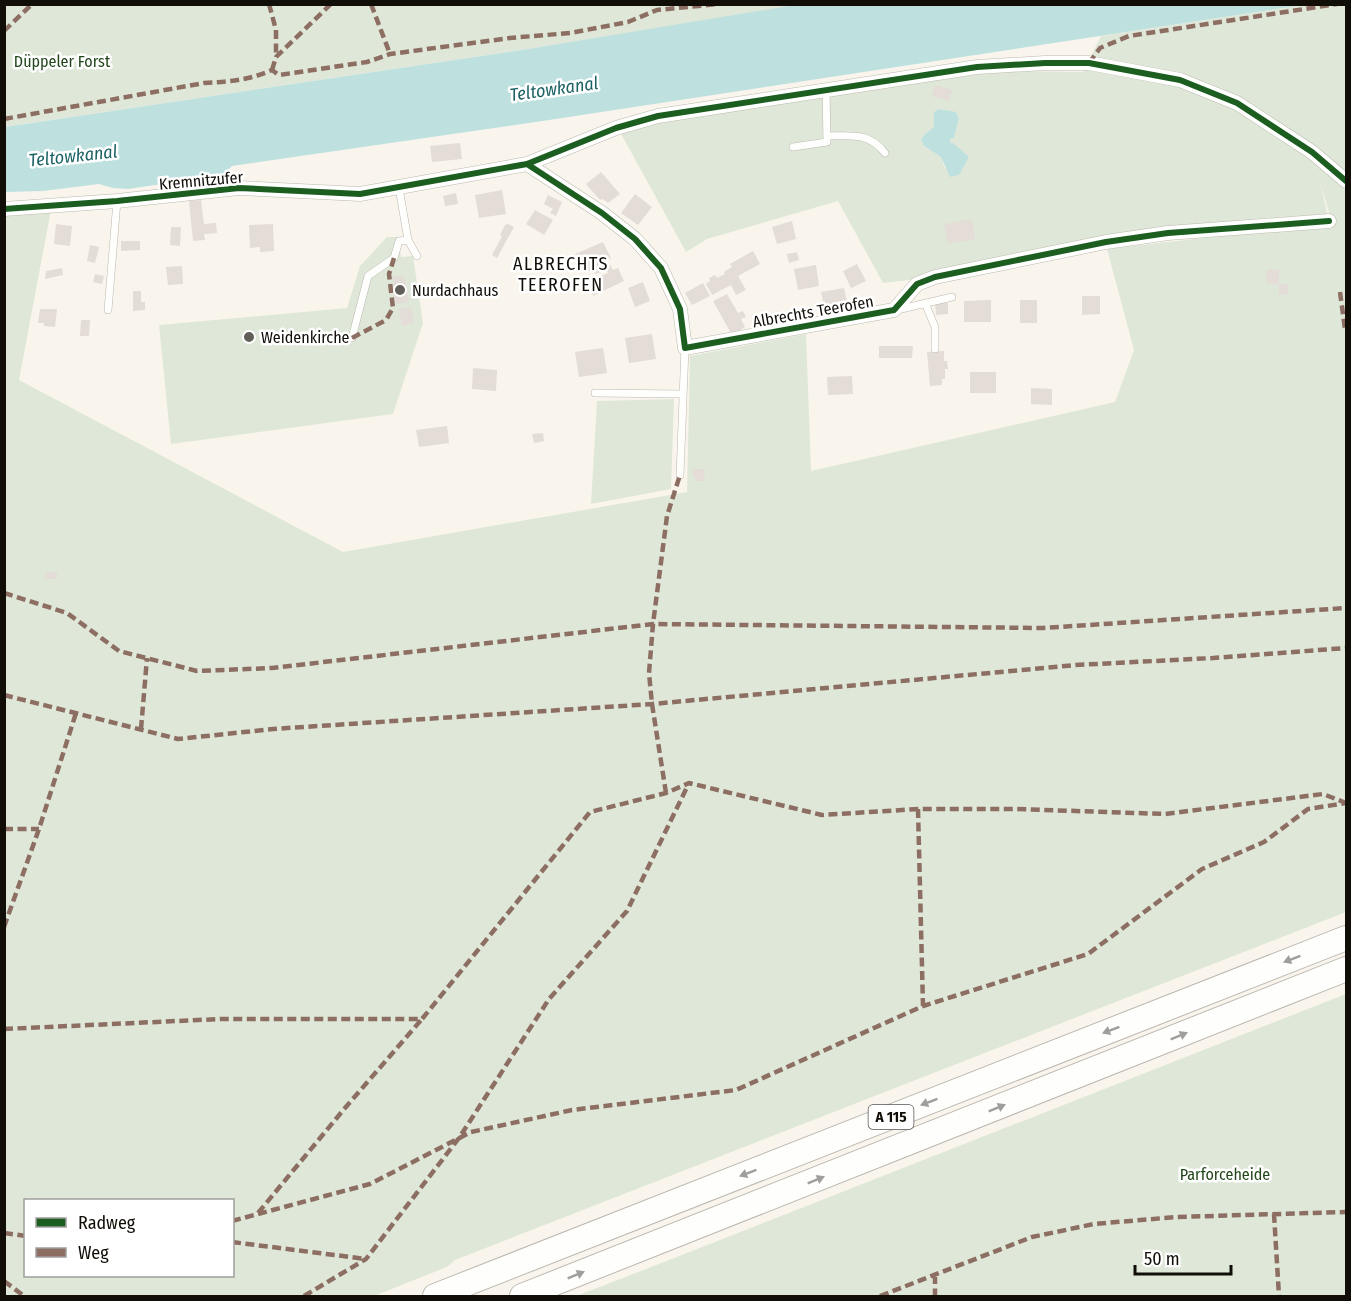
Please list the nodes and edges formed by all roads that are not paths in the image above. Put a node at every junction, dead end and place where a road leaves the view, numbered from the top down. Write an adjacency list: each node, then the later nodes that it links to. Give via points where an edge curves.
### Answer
1 (826, 90): 2 (lane); 5 (street, via 658,116 616,128); 6 (street, via 977,67 1089,63 1180,80 1237,103 1312,152)
2 (827, 136): 3 (lane, via 827,142); 4 (lane, via 866,137 878,143)
3 (793, 147)
4 (885, 153)
5 (527, 164): 7 (street); 19 (street, via 602,213 635,239 661,268 680,309)
6 (1347, 181)
7 (399, 188): 8 (street, Kremnitzufer, via 360,194 239,188); 11 (lane)
8 (117, 201): 9 (street, Kremnitzufer); 15 (lane)
9 (4, 209)
10 (1329, 221): 16 (street, Albrechts Teerofen, via 1168,233 1071,249 917,284)
11 (408, 240): 12 (lane); 17 (lane, via 399,242 394,258 369,276)
12 (417, 256)
13 (952, 297): 14 (lane)
14 (926, 303): 16 (lane); 18 (lane, via 935,327)
15 (108, 310)
16 (894, 310): 19 (street, Albrechts Teerofen)
17 (352, 338)
18 (935, 350)
19 (687, 352): 21 (lane)
20 (595, 393): 21 (lane)
21 (682, 394): 22 (lane)
22 (680, 475)
23 (1347, 938): 25 (highway, A 115, one-way to 25)
24 (1347, 969): 26 (highway, A 115, one-way to 24)
25 (435, 1296)
26 (522, 1296)

